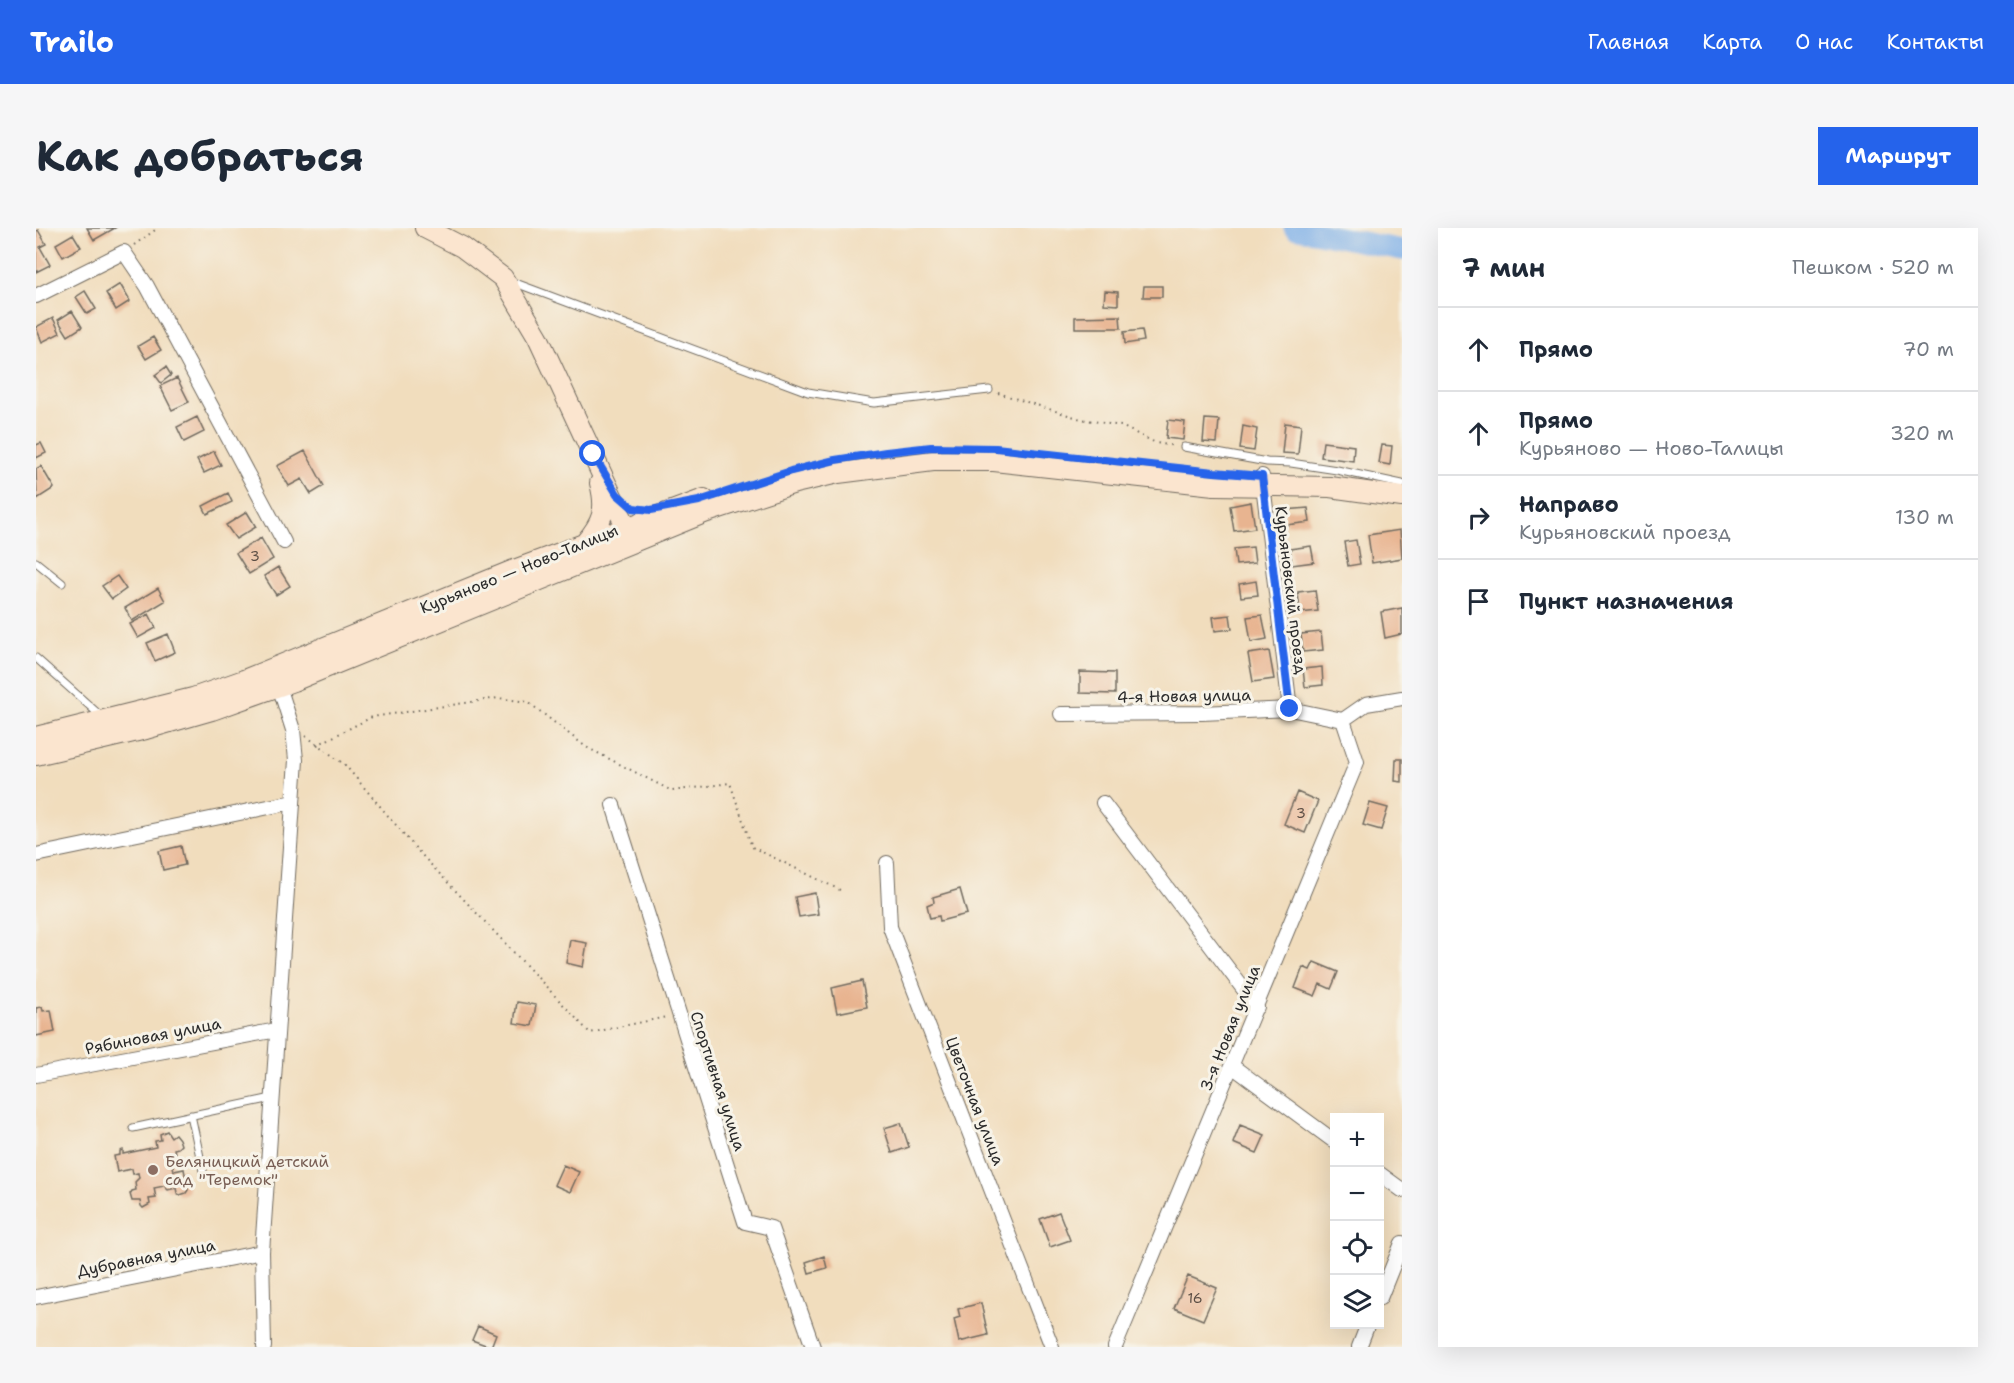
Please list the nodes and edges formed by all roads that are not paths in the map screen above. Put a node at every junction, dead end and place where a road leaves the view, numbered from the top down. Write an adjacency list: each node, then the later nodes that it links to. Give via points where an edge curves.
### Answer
1 (425, 228): 2 (main road, via 462,247)
2 (503, 278): 4 (lane, via 808,392 874,403); 6 (main road, via 538,337)
3 (36, 296): 12 (street, via 124,252 147,286)
4 (990, 390)
5 (1184, 447): 8 (lane)
6 (593, 454): 10 (main road, via 617,494 633,508 651,510); 11 (main road); 13 (main road, via 604,509 597,528)
7 (1262, 480): 9 (main road); 10 (main road, Курьяново — Ново-Талицы, via 996,448 931,447 835,460); 11 (main road, Курьяново — Ново-Талицы, via 1214,485 994,461 933,461 838,472); 19 (street, Курьяновский проезд)
8 (1402, 484)
9 (1402, 496)
10 (699, 501): 11 (main road, Курьяново — Ново-Талицы)
11 (630, 534): 13 (main road, Курьяново — Ново-Талицы); 17 (main road, Курьяново — Ново-Талицы)
12 (284, 542)
13 (585, 543): 21 (main road, Курьяново — Ново-Талицы, via 244,680 193,698)
14 (36, 562): 15 (lane)
15 (62, 583)
16 (36, 658): 21 (lane)
17 (279, 686): 24 (main road, Курьяново — Ново-Талицы, via 146,729); 25 (street, via 293,730 296,760)
18 (1402, 698): 22 (street, via 1366,704)
19 (1290, 709): 20 (street, 4-я Новая улица); 22 (street, 4-я Новая улица)
20 (1061, 714)
21 (106, 720): 23 (main road, Курьяново — Ново-Талицы)
22 (1343, 720): 30 (street, 3-я Новая улица, via 1357,762)
23 (36, 737)
24 (36, 755)
25 (292, 802): 28 (street); 31 (street)
26 (1102, 803): 30 (street)
27 (613, 805): 47 (street, Спортивная улица, via 745,1222 771,1228)
28 (36, 855)
29 (887, 863): 48 (street, Цветочная улица, via 890,927)
30 (1257, 1007): 32 (street, 3-я Новая улица)
31 (277, 1030): 33 (street, Рябиновая улица); 34 (street)
32 (1232, 1066): 37 (street); 49 (street, 3-я Новая улица)
33 (36, 1075)
34 (272, 1098): 35 (lane); 42 (street)
35 (191, 1115): 36 (lane); 38 (lane)
36 (133, 1128)
37 (1330, 1137)
38 (202, 1171)
39 (1384, 1177): 40 (street)
40 (1402, 1190)
41 (1402, 1243): 43 (street)
42 (262, 1252): 44 (street, Дубравная улица); 46 (street)
43 (1384, 1288)
44 (36, 1297)
45 (1366, 1329): 50 (street)
46 (264, 1347)
47 (813, 1347)
48 (1052, 1347)
49 (1115, 1347)
50 (1359, 1347)

